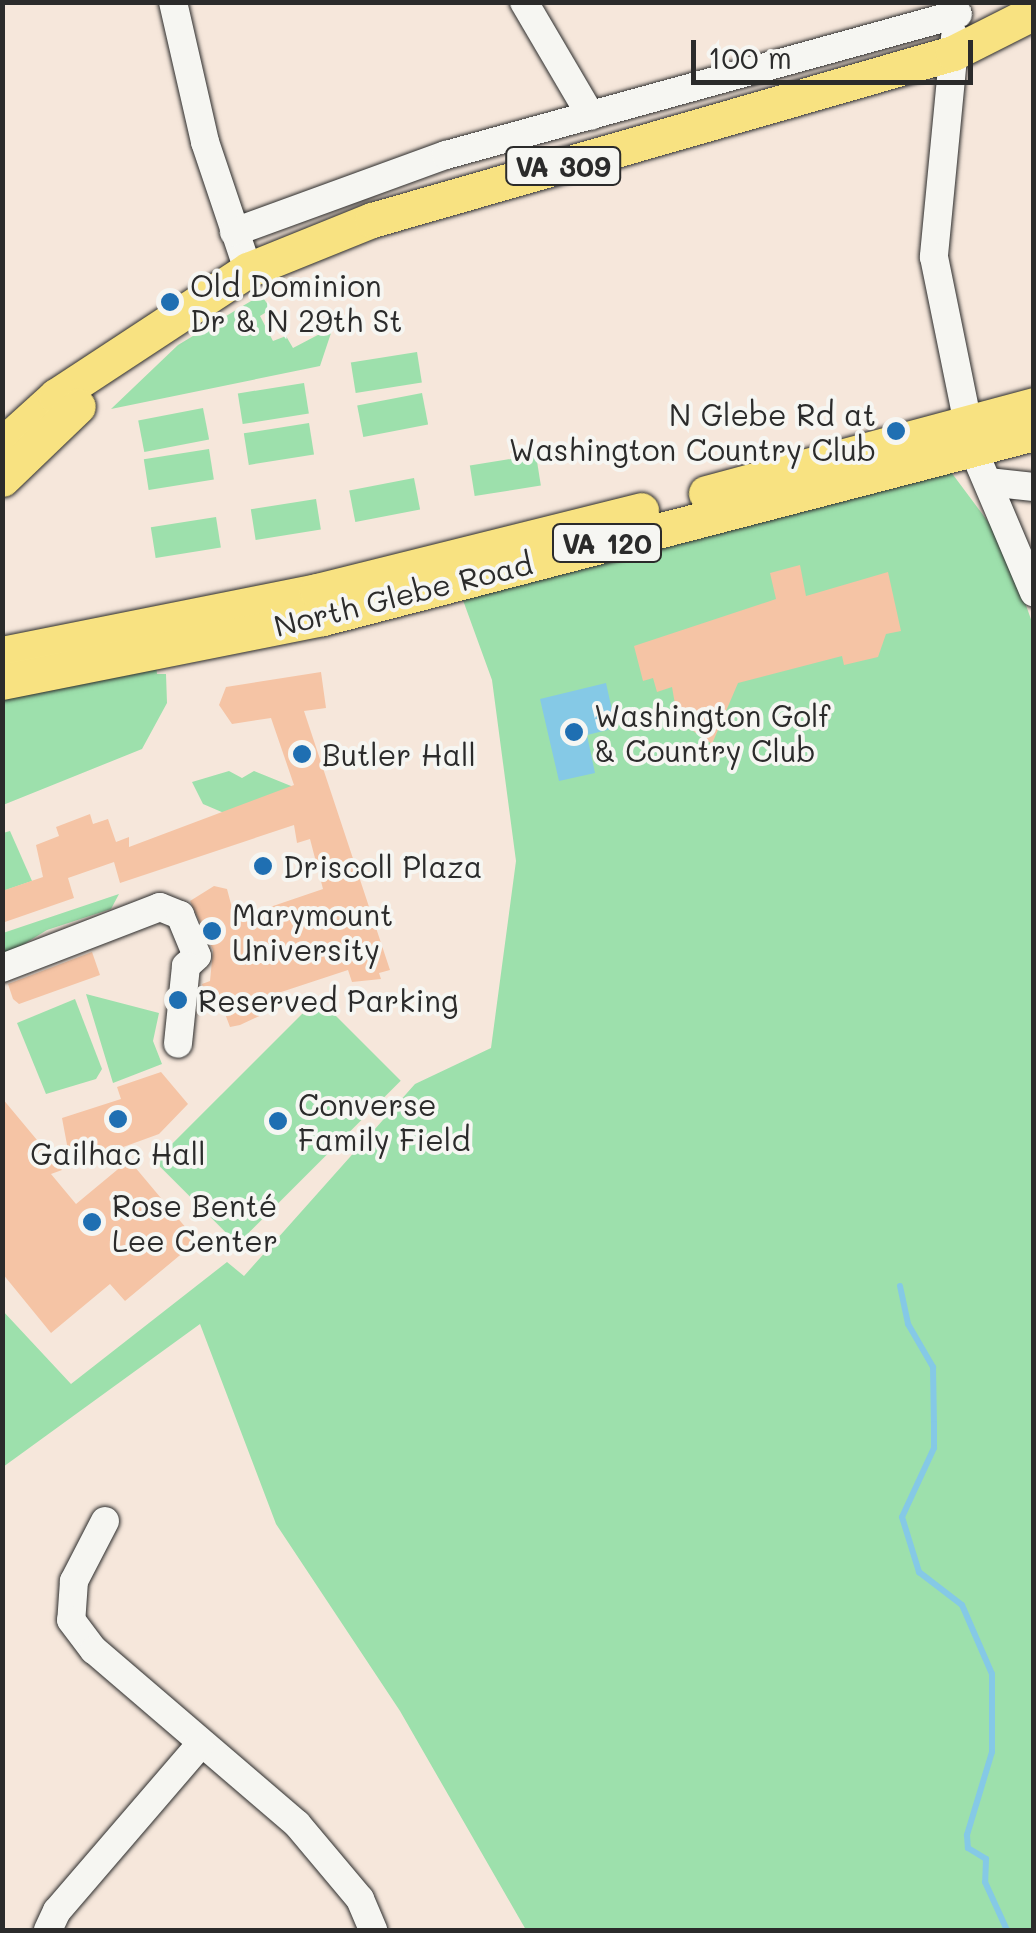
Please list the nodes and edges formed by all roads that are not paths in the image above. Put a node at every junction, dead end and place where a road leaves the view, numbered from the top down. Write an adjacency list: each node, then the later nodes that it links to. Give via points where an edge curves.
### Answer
1 (173, 2): 7 (street)
2 (524, 2): 6 (street)
3 (958, 8): 5 (street); 6 (street)
4 (1034, 12): 5 (main road, VA 309)
5 (952, 53): 8 (main road, VA 309, via 372,220); 12 (street, via 934,257)
6 (590, 116): 7 (street, via 446,155)
7 (234, 232): 8 (street)
8 (248, 270): 9 (main road, VA 309)
9 (113, 362): 13 (main road, VA 309, via 56,396); 14 (main road, VA 309)
10 (1034, 406): 12 (main road, North Glebe Road / VA 120)
11 (1034, 433): 12 (main road, North Glebe Road / VA 120)
12 (970, 436): 15 (street); 18 (main road, North Glebe Road / VA 120, via 317,591); 19 (main road, North Glebe Road / VA 120, via 323,618)
13 (2, 445)
14 (2, 480)
15 (988, 482): 16 (street); 17 (street)
16 (1034, 487)
17 (1034, 593)
18 (2, 654)
19 (2, 682)
20 (2, 968): 21 (street, via 160,907 180,915 197,956 186,966)
21 (178, 1044)
22 (105, 1521): 23 (street, via 74,1580 70,1620)
23 (200, 1745): 24 (street, via 57,1911); 25 (street, via 298,1824 360,1899)
24 (48, 1930)
25 (373, 1930)

